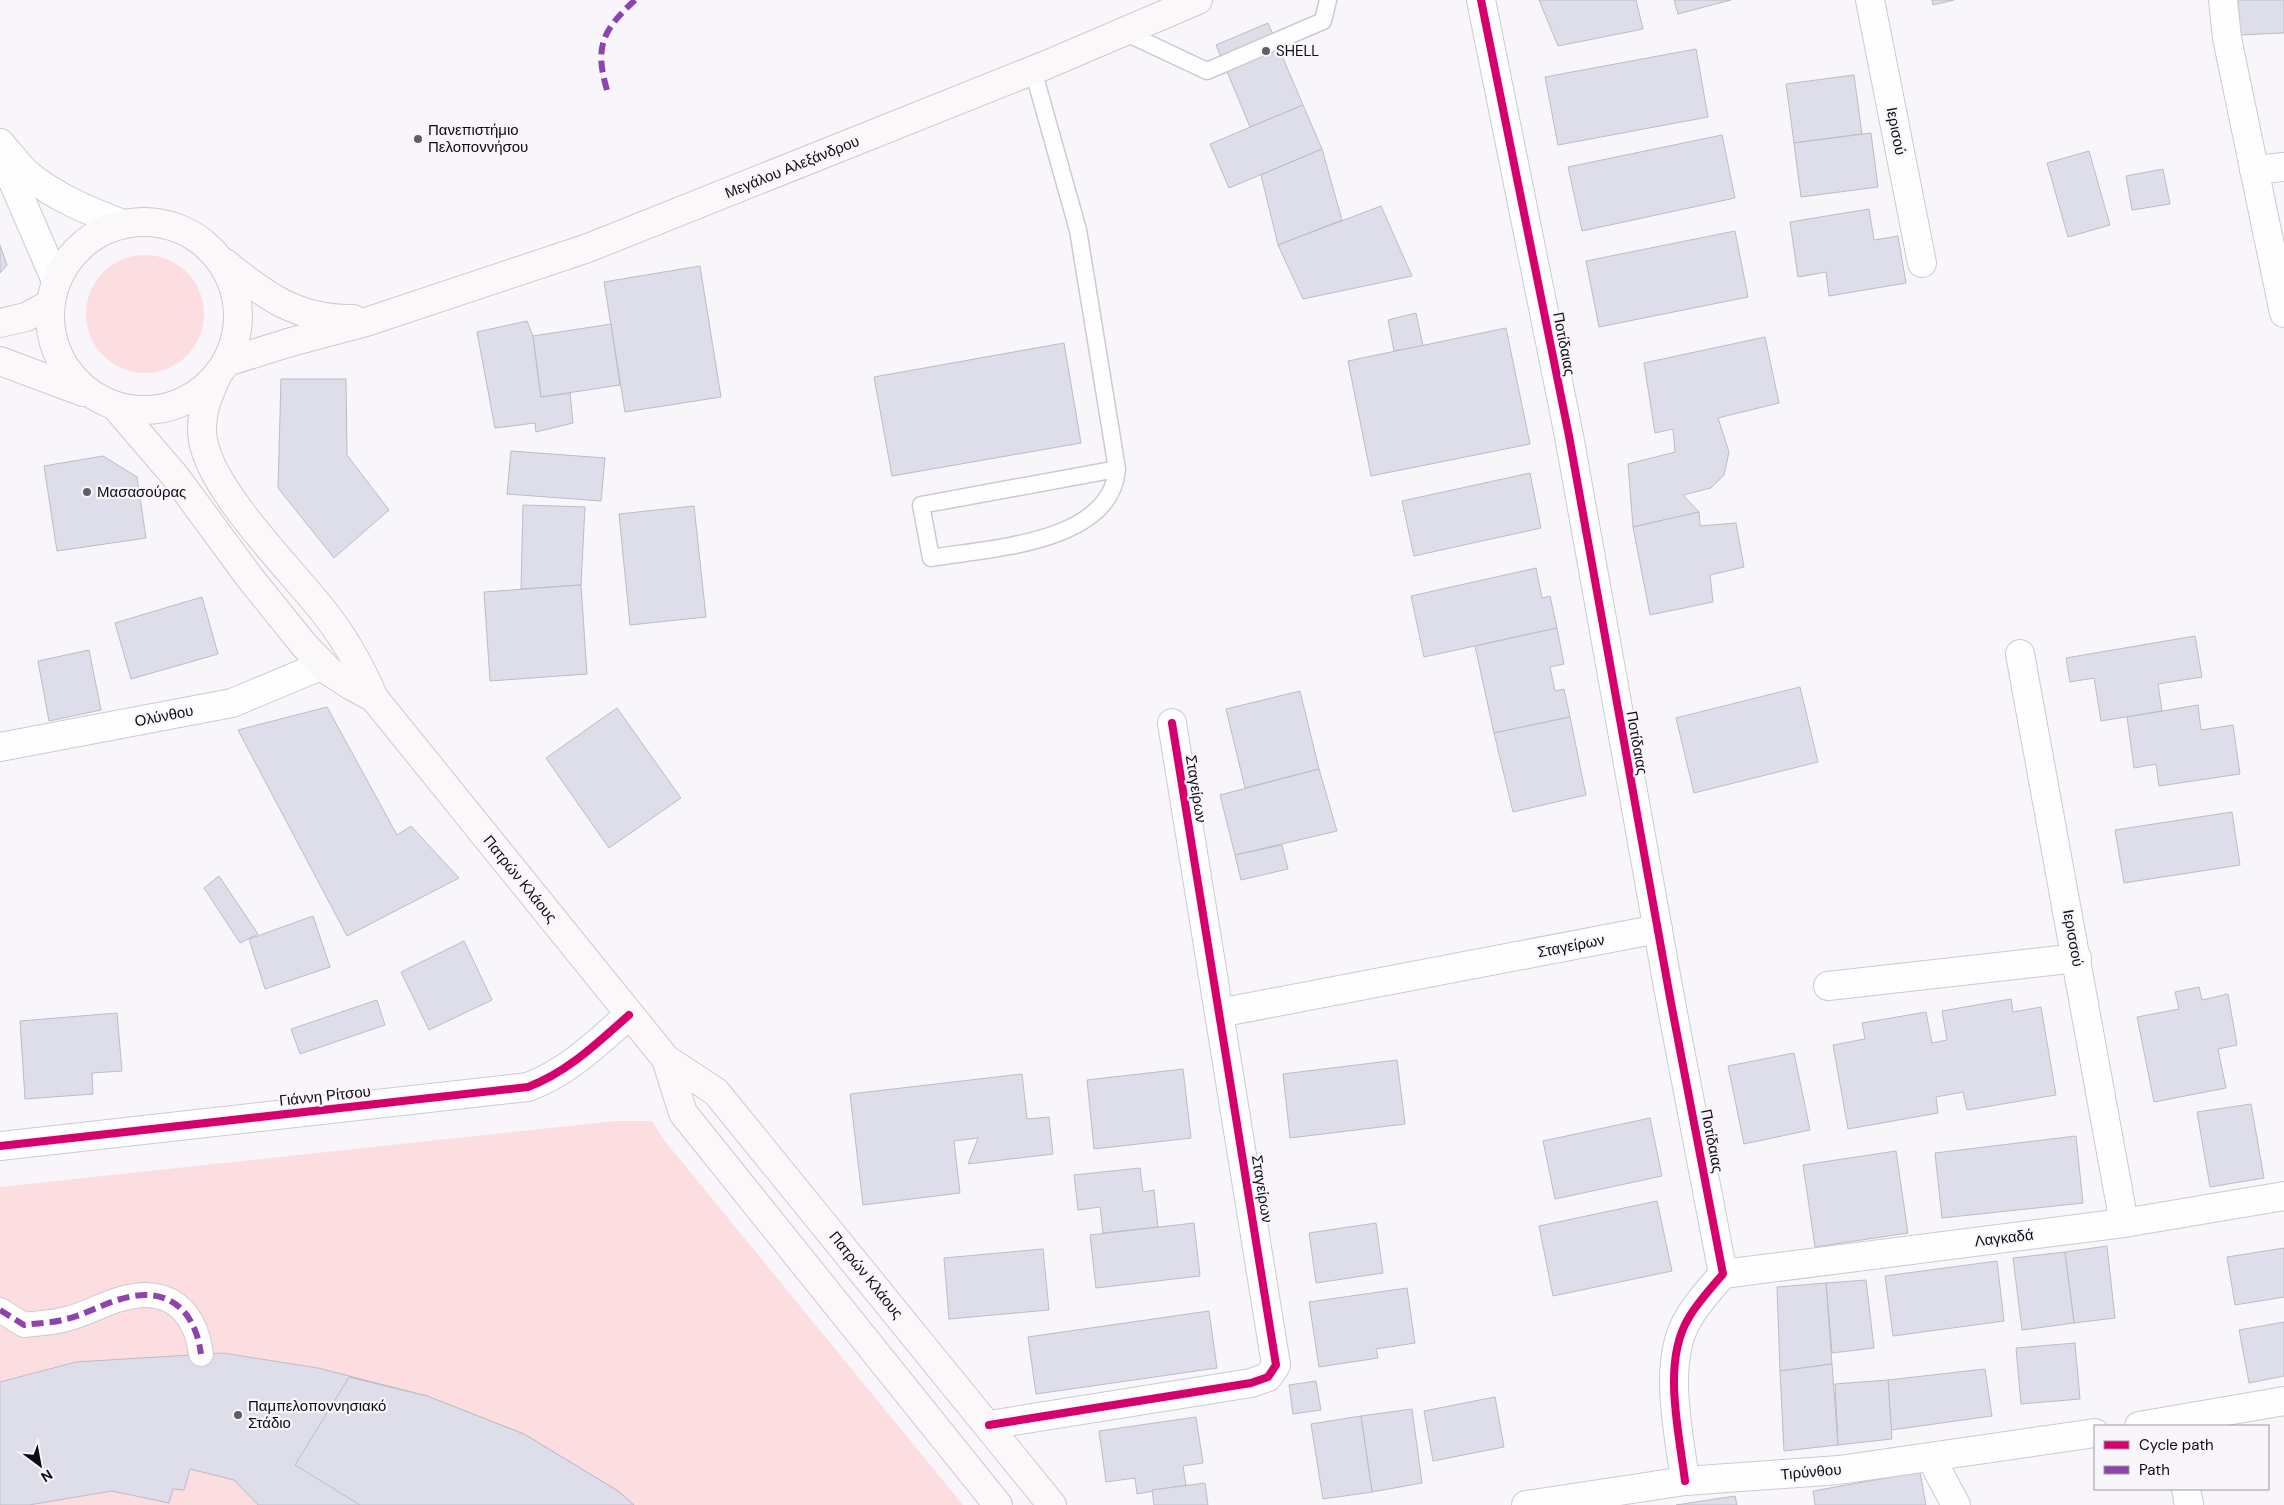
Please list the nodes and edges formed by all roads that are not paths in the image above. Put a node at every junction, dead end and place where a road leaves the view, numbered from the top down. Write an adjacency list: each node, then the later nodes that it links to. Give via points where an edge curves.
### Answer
1 (1198, 0): 6 (main road, Μεγάλου Αλεξάνδρου)
2 (1328, 0): 6 (lane, via 1323,21 1207,71)
3 (1481, 0): 28 (street, Ποτίδαιας, via 1569,436)
4 (1870, 0): 14 (street, Ιερισού)
5 (2223, 0): 11 (street, via 2227,38)
6 (1124, 32): 7 (main road, Μεγάλου Αλεξάνδρου)
7 (1033, 70): 17 (main road, Μεγάλου Αλεξάνδρου, via 588,248); 22 (lane, via 1078,230)
8 (0, 144): 12 (street, via 26,173 42,184 86,209)
9 (0, 150): 15 (street)
10 (2284, 167): 11 (street)
11 (2254, 170): 16 (street)
12 (123, 224): 13 (main road, via 145,222 172,226 204,242); 15 (main road, via 106,230 76,250)
13 (219, 258): 17 (main road, via 272,299 297,311 326,318); 20 (main road, via 231,277 239,319 236,341)
14 (1922, 263)
15 (53, 292): 18 (main road, via 26,317); 21 (main road, via 51,331 56,350 78,383)
16 (2284, 313)
17 (380, 317): 20 (main road, Μεγάλου Αλεξάνδρου)
18 (0, 322)
19 (0, 361): 21 (main road)
20 (221, 370): 21 (main road, via 199,392 159,409 137,410); 25 (main road, via 207,396 202,432 206,452 250,524 338,630 362,669)
21 (104, 401): 24 (main road, via 145,439 250,578 304,646)
22 (1117, 469): 22 (lane, via 1116,483 1106,501 1098,511 1073,526 1034,541 932,558 921,505)
23 (2020, 654): 29 (street, Ιερισσού)
24 (323, 664): 25 (main road); 27 (street, Ολύνθου, via 232,703)
25 (374, 698): 32 (main road, Πατρών Κλάους)
26 (1172, 723): 31 (street, Σταγείρων)
27 (0, 747)
28 (1658, 929): 31 (street, Σταγείρων); 37 (street, Ποτίδαιας)
29 (2077, 958): 30 (street); 36 (street, Ιερισσού)
30 (1828, 986)
31 (1219, 1012): 42 (street, Σταγείρων, via 1276,1365 1268,1377 1251,1383)
32 (629, 1015): 33 (main road, Πατρών Κλάους); 34 (street, Γιάννη Ρίτσου, via 571,1065 528,1087)
33 (666, 1059): 42 (main road, Πατρών Κλάους, via 716,1092); 48 (main road, Πατρών Κλάους, via 683,1113)
34 (0, 1146)
35 (2284, 1196): 36 (street, Λαγκαδά)
36 (2124, 1223): 37 (street, Λαγκαδά)
37 (1723, 1274): 46 (street, via 1688,1319 1676,1359 1675,1390)
38 (0, 1310): 39 (street, via 24,1325 66,1320 122,1298 150,1294 180,1305 198,1333)
39 (201, 1354)
40 (2284, 1401): 41 (street)
41 (2172, 1424): 43 (street)
42 (989, 1425): 49 (main road, Πατρών Κλάους)
43 (2156, 1425)
44 (2094, 1433): 45 (street, Τιρύνθου)
45 (1931, 1458): 46 (street, Τιρύνθου, via 1839,1470); 51 (street)
46 (1685, 1481): 50 (street, Τιρύνθου)
47 (2186, 1490): 52 (street)
48 (998, 1505)
49 (1052, 1505)
50 (1526, 1505)
51 (1956, 1505)
52 (2189, 1505)

